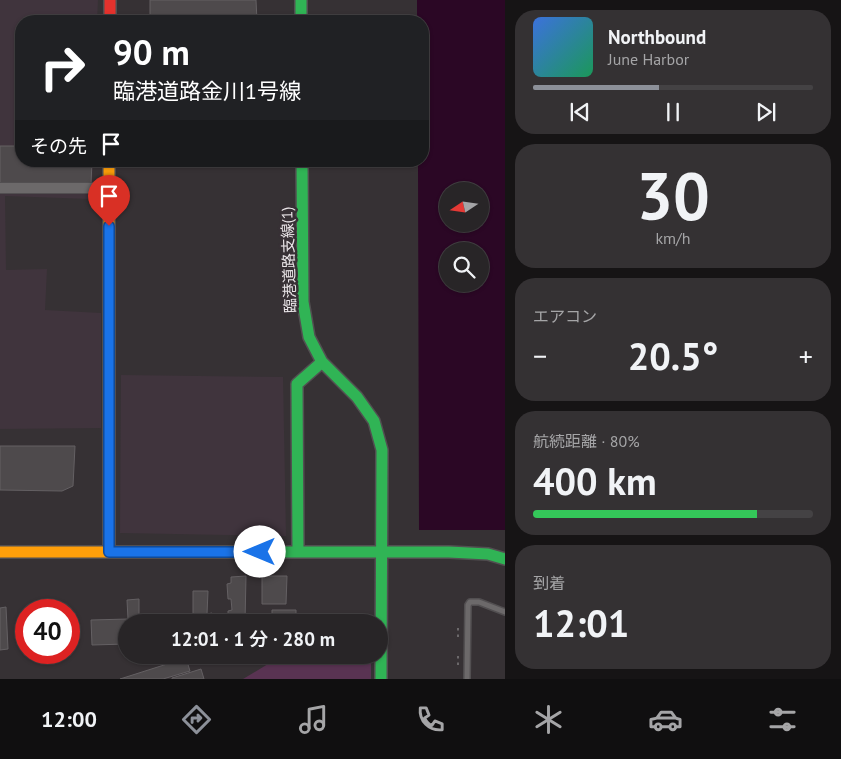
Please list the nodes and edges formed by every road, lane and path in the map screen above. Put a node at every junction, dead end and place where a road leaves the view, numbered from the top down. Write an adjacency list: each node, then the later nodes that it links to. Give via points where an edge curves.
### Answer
1 (110, 0): 3 (street)
2 (301, 0): 4 (street)
3 (110, 15)
4 (301, 15)
5 (109, 167): 8 (street)
6 (302, 167): 9 (street, 臨港道路支線(1), via 303,302 309,337)
7 (0, 188): 8 (street)
8 (109, 188): 11 (street)
9 (322, 362): 12 (street, via 297,384); 13 (street, 臨港道路支線(1), via 357,397 374,421 382,450)
10 (0, 552): 11 (street)
11 (109, 552): 12 (street)
12 (298, 552): 13 (street)
13 (381, 552): 14 (street, via 471,553); 20 (street, 臨港道路支線(1))
14 (505, 559)
15 (505, 612): 21 (lane, via 479,602 468,605)
16 (458, 626): 17 (path)
17 (458, 637)
18 (458, 656): 19 (path)
19 (458, 667)
20 (381, 679)
21 (467, 679)

